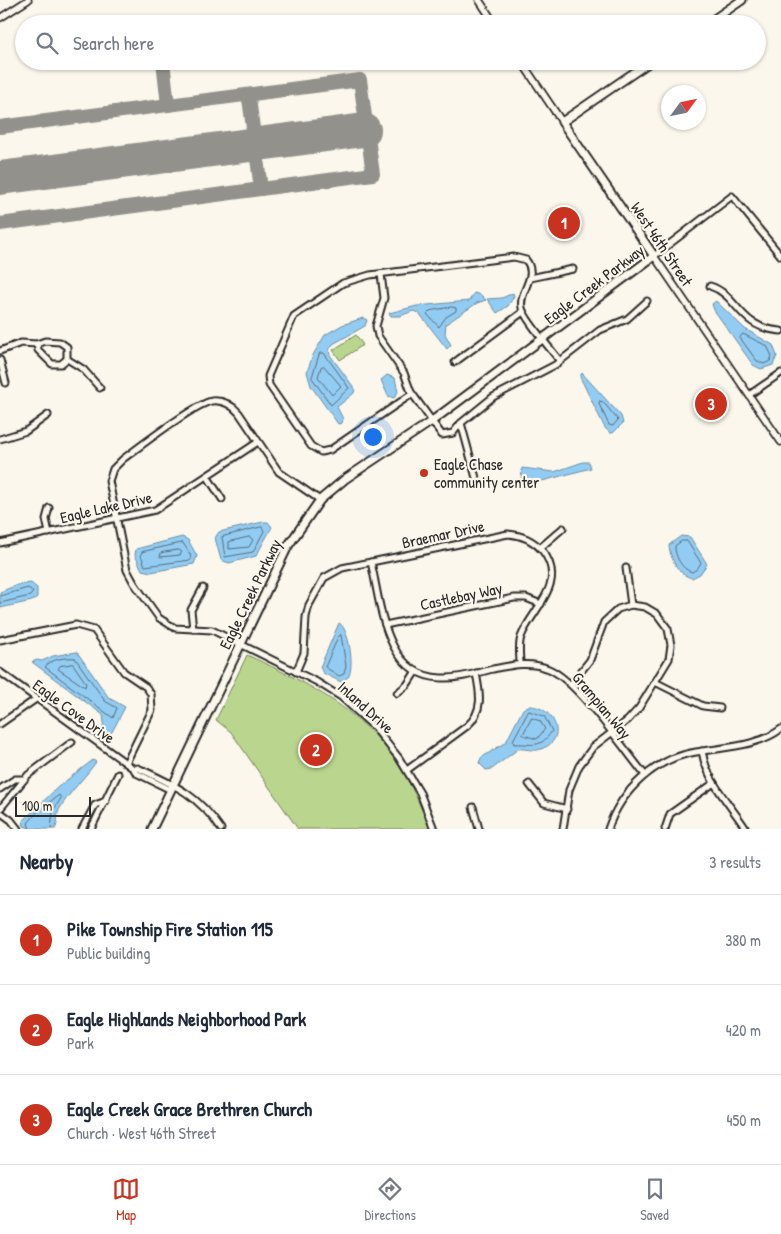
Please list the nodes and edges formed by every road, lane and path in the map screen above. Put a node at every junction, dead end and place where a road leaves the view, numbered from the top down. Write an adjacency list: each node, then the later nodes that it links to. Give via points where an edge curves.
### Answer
1 (28, 0): 6 (street)
2 (479, 0): 4 (street)
3 (742, 0): 5 (main road)
4 (489, 15)
5 (720, 15)
6 (0, 18)
7 (527, 70): 9 (street, West 46th Street)
8 (639, 70): 9 (main road)
9 (562, 122): 10 (main road, West 46th Street)
10 (654, 256): 11 (street, Eagle Creek Parkway, via 732,196); 19 (main road, Eagle Creek Parkway); 30 (street, West 46th Street)
11 (781, 256)
12 (573, 269): 14 (street)
13 (381, 274): 14 (street, via 516,257 527,262); 29 (street, via 384,298 376,331 404,373); 29 (street, via 343,283 296,313 269,372 270,386 311,446 321,452 330,450)
14 (530, 278): 17 (street, via 521,302)
15 (710, 286): 18 (street, via 724,294 749,321)
16 (647, 301): 24 (street, via 627,319 598,331)
17 (523, 312): 19 (street); 25 (street)
18 (781, 331)
19 (543, 338): 24 (street, Eagle Creek Parkway); 32 (main road, Eagle Creek Parkway)
20 (37, 344): 21 (street, via 23,343); 22 (street, via 38,350 52,364 61,364); 22 (street, via 45,341 63,343 69,351)
21 (0, 352)
22 (67, 359): 28 (street, via 83,369)
23 (0, 360): 27 (street)
24 (560, 361): 33 (street, via 493,397)
25 (455, 362)
26 (781, 373): 30 (street)
27 (6, 383)
28 (100, 388)
29 (412, 394): 32 (street)
30 (749, 395): 36 (street, West 46th Street)
31 (48, 415): 34 (street, via 24,432)
32 (432, 421): 33 (street, via 443,435 452,433); 40 (main road, Eagle Creek Parkway, via 345,479)
33 (460, 424): 38 (street)
34 (0, 438)
35 (258, 442): 37 (street, Eagle Lake Drive); 40 (street, via 282,474); 42 (street, Inland Drive, via 234,408 217,401 200,406 116,465 109,483)
36 (781, 442)
37 (207, 476): 39 (street); 42 (street, Eagle Lake Drive, via 158,509)
38 (476, 478)
39 (222, 499)
40 (320, 500): 55 (main road, Eagle Creek Parkway, via 292,539)
41 (49, 508): 44 (street, via 46,519)
42 (116, 518): 44 (street, Eagle Lake Drive); 53 (street, Inland Drive, via 127,570 134,583 162,622 175,628)
43 (563, 528): 46 (street)
44 (49, 533): 45 (street, Eagle Lake Drive)
45 (0, 543)
46 (540, 548): 47 (street, Braemar Drive, via 527,538 508,534); 50 (street, via 551,576 550,588)
47 (372, 562): 52 (street, Grampian Way); 59 (street, Braemar Drive, via 338,569 323,580 307,611 305,648)
48 (626, 568): 51 (street)
49 (204, 588): 53 (street, via 191,610)
50 (541, 604): 52 (street, Castlebay Way, via 526,598 514,598); 56 (street, via 522,636)
51 (631, 606): 61 (street, via 642,606 655,613 670,636 669,659); 62 (street, via 616,610 606,620 590,660)
52 (385, 624): 57 (street, Grampian Way, via 398,656)
53 (193, 629): 55 (street, Inland Drive, via 212,630)
54 (0, 640): 71 (street, via 83,625 98,635 128,676 142,684 153,701 151,712)
55 (240, 645): 59 (street, Inland Drive); 78 (main road, Eagle Creek Parkway)
56 (520, 664): 60 (street, Grampian Way); 62 (street, Grampian Way, via 548,668)
57 (416, 671): 60 (street, Grampian Way, via 443,678); 63 (street)
58 (0, 672): 64 (street, Eagle Cove Drive)
59 (296, 672): 72 (street, Inland Drive, via 326,687 355,709 383,737)
60 (476, 673): 72 (street, via 480,700 475,718)
61 (655, 682): 65 (street, via 703,706); 68 (street, via 635,713)
62 (571, 684): 68 (street, Grampian Way)
63 (397, 693)
64 (36, 699): 66 (street); 71 (street, Eagle Cove Drive)
65 (720, 708)
66 (0, 724)
67 (781, 729): 70 (street, via 753,742)
68 (610, 733): 74 (street, Grampian Way); 82 (street, via 593,747 579,766 571,785)
69 (72, 742): 75 (street)
70 (702, 751): 74 (street, via 672,759); 76 (street, via 704,766)
71 (126, 763): 78 (street, Eagle Cove Drive)
72 (407, 770): 89 (street, Inland Drive)
73 (118, 774): 80 (street)
74 (645, 775): 92 (street, via 623,799)
75 (24, 779): 79 (street, via 15,779); 83 (street)
76 (714, 783): 93 (street, via 670,814); 94 (street)
77 (529, 784): 82 (street, via 544,803)
78 (172, 788): 87 (main road, Eagle Creek Parkway); 88 (street, Eagle Cove Drive, via 200,802)
79 (0, 789)
80 (106, 801): 85 (street, via 95,805); 86 (street)
81 (473, 807): 90 (street)
82 (567, 809): 91 (street)
83 (0, 811): 84 (street)
84 (18, 829)
85 (82, 829)
86 (91, 829)
87 (152, 829)
88 (221, 829)
89 (434, 829)
90 (479, 829)
91 (563, 829)
92 (608, 829)
93 (665, 829)
94 (746, 829)

